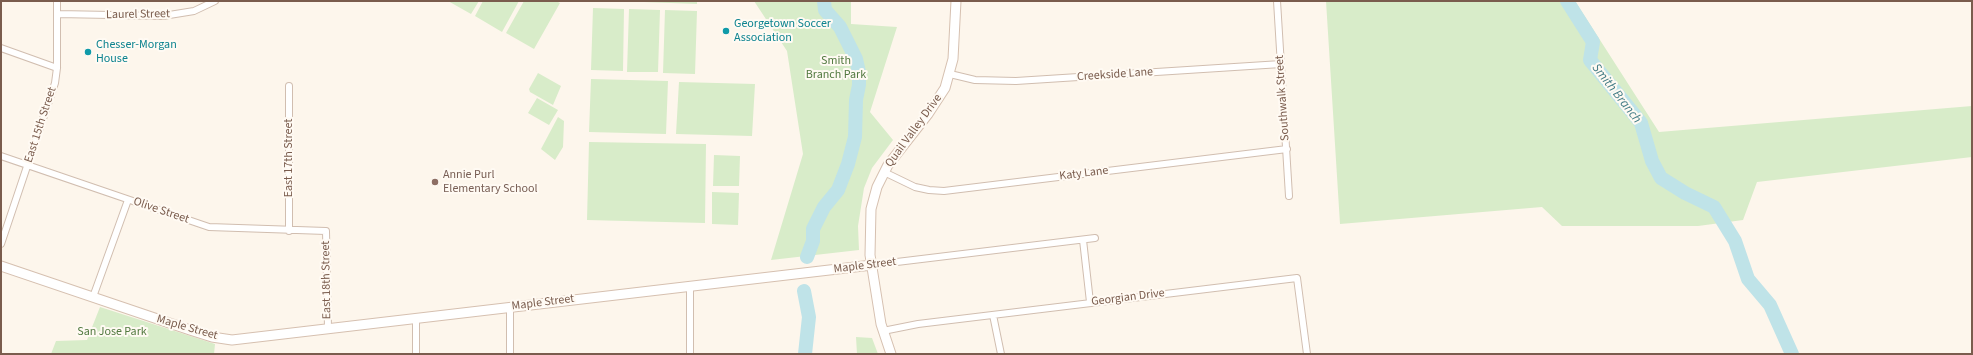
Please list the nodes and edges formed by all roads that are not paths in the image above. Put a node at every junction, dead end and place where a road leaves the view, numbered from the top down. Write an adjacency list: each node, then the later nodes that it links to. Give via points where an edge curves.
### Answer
1 (58, 1): 5 (street, East 15th Street)
2 (215, 1): 5 (street, Laurel Street, via 194,11 163,16)
3 (956, 1): 9 (street, Quail Valley Drive)
4 (1277, 1): 7 (street, Southwalk Street)
5 (58, 14): 8 (street, East 15th Street)
6 (1, 48): 8 (street)
7 (1281, 64): 9 (street, Creekside Lane, via 1016,81 975,80); 11 (street, Southwalk Street)
8 (57, 68): 13 (street, East 15th Street, via 50,102)
9 (950, 74): 14 (street, Quail Valley Drive, via 945,88 928,114 892,158)
10 (289, 86): 17 (street, East 17th Street)
11 (1287, 149): 14 (street, Katy Lane, via 944,190 915,187); 15 (street, Southwalk Street)
12 (1, 156): 13 (street, Olive Street)
13 (28, 166): 16 (street, Olive Street); 21 (street, East 15th Street)
14 (884, 172): 22 (street, Quail Valley Drive, via 871,210)
15 (1289, 196)
16 (128, 200): 17 (street, Olive Street, via 212,227); 25 (street)
17 (289, 231): 18 (street, Olive Street)
18 (326, 231): 30 (street, East 18th Street)
19 (1095, 238): 20 (street, Maple Street)
20 (1083, 240): 22 (street, Maple Street); 26 (street)
21 (1, 244)
22 (872, 265): 24 (street, Maple Street); 31 (street, Quail Valley Drive)
23 (1, 266): 25 (street, Maple Street)
24 (690, 286): 27 (street, Maple Street); 34 (street)
25 (93, 297): 30 (street, Maple Street, via 212,337 232,340)
26 (1090, 302): 28 (street, Georgian Drive); 37 (street, Georgian Drive, via 1297,278)
27 (510, 307): 29 (street, Maple Street); 33 (street)
28 (993, 315): 31 (street, Georgian Drive); 36 (street)
29 (416, 318): 30 (street, Maple Street); 32 (street)
30 (328, 328)
31 (883, 331): 35 (street, Quail Valley Drive)
32 (416, 354)
33 (510, 354)
34 (690, 354)
35 (891, 354)
36 (1001, 354)
37 (1307, 354)

